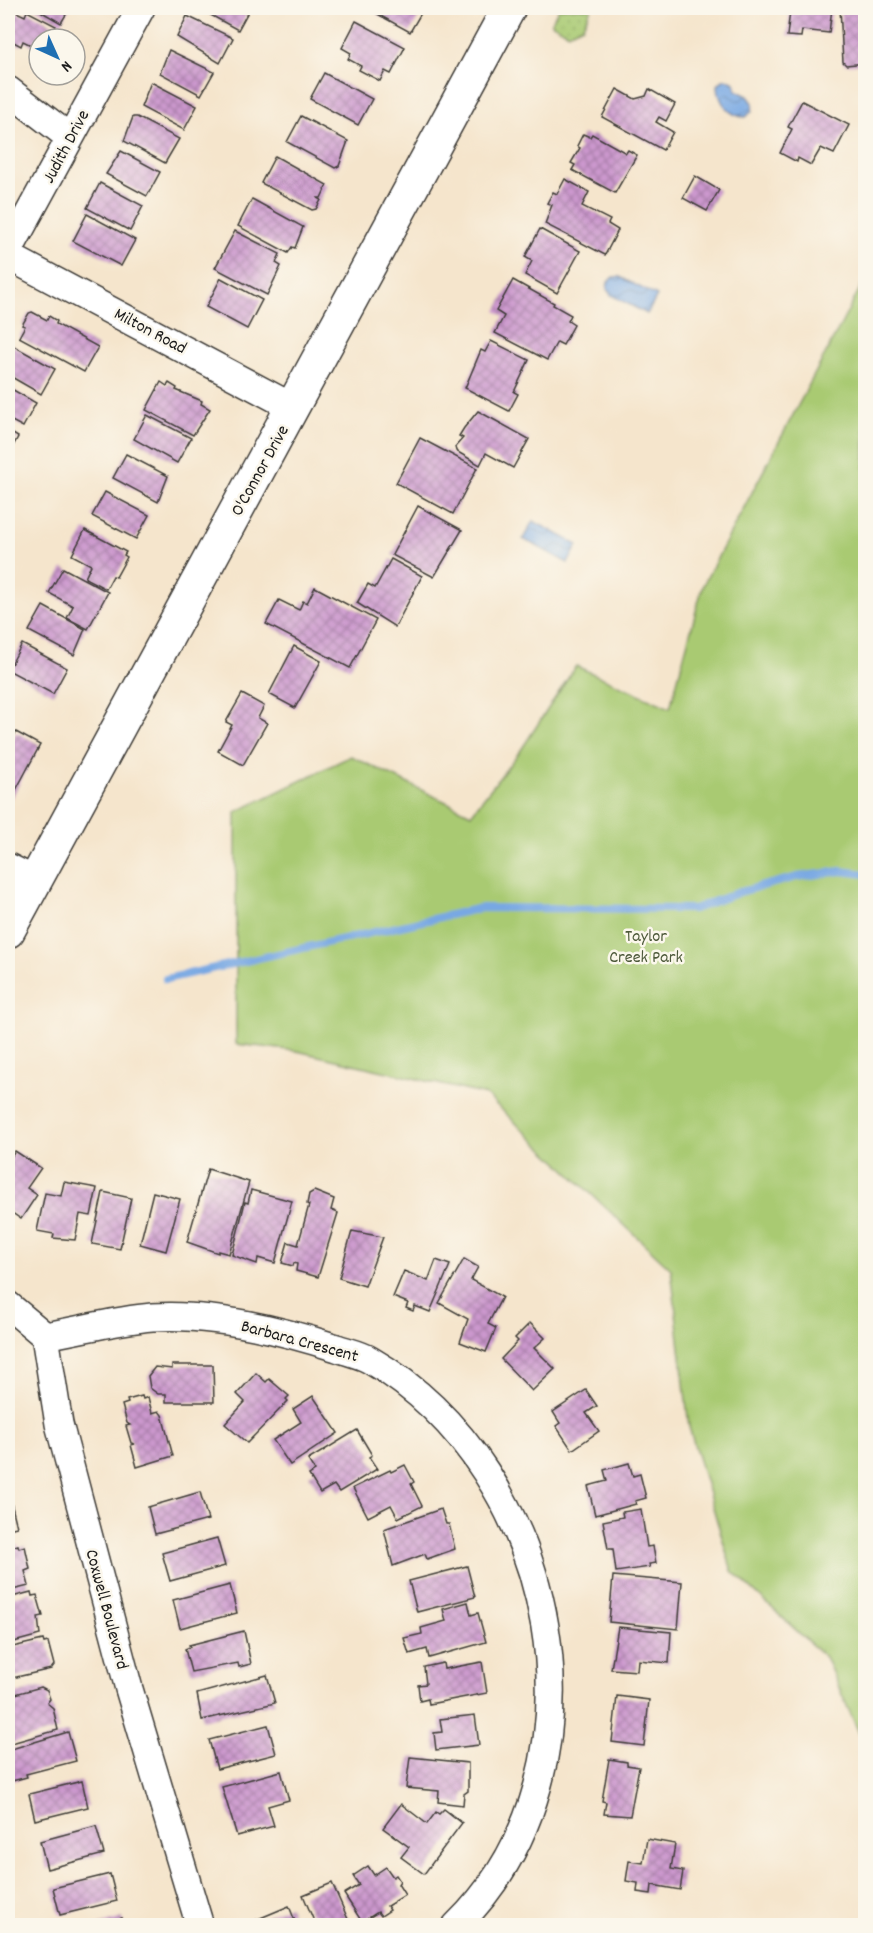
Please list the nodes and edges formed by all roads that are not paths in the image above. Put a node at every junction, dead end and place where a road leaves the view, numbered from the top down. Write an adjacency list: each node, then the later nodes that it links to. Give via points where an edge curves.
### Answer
1 (141, 8): 4 (street, Judith Drive)
2 (508, 8): 6 (main road, O'Connor Drive)
3 (8, 90): 4 (street)
4 (69, 138): 5 (street, Judith Drive)
5 (8, 254): 6 (street, Milton Road)
6 (294, 408): 7 (main road, O'Connor Drive)
7 (21, 874): 8 (main road, O'Connor Drive)
8 (8, 932)
9 (8, 1305): 10 (street)
10 (45, 1336): 11 (street, Coxwell Boulevard, via 65,1447 129,1689); 12 (street, Barbara Crescent, via 152,1317 236,1322 368,1359 424,1398 459,1435 511,1512 536,1578 547,1638 549,1723 542,1770 528,1816 504,1865)
11 (200, 1926)
12 (456, 1926)

